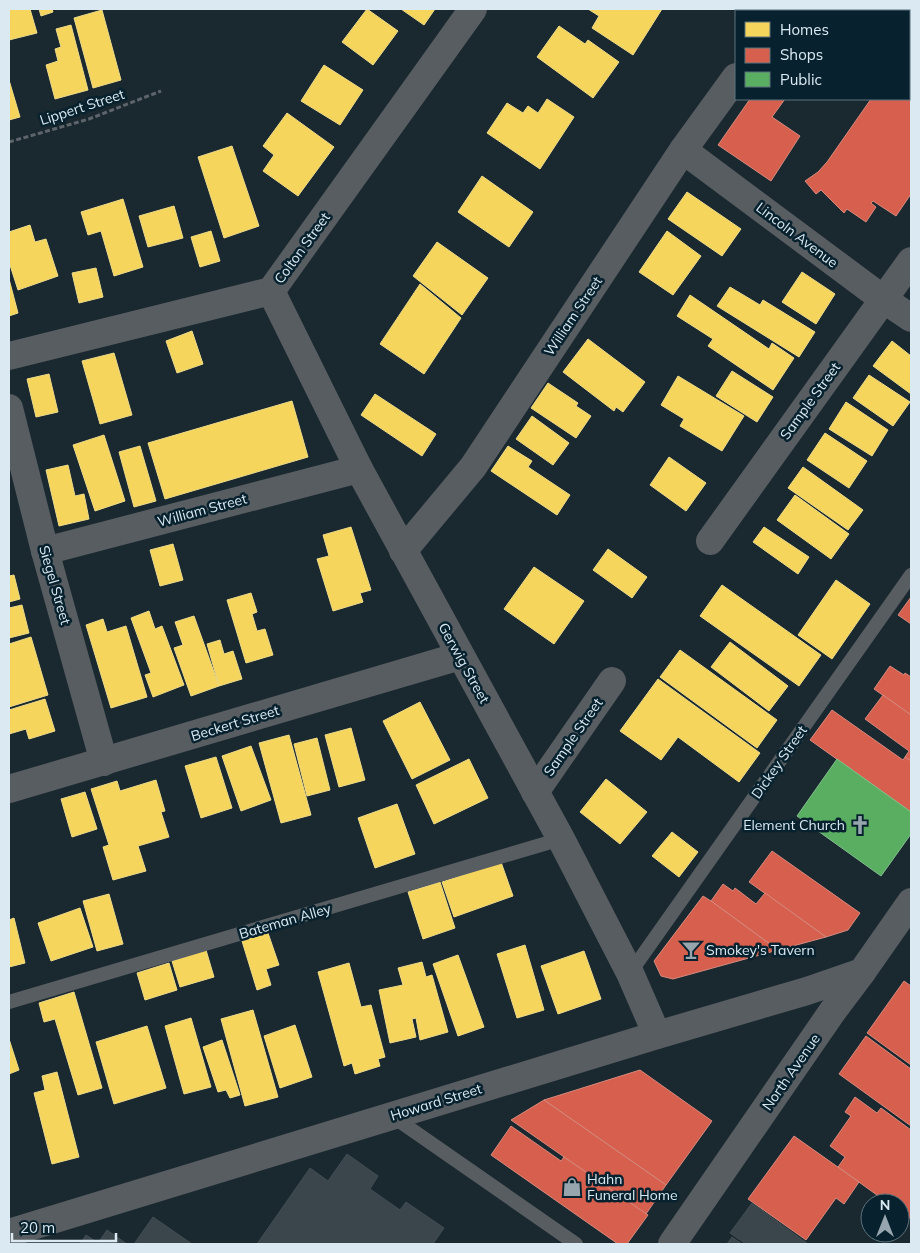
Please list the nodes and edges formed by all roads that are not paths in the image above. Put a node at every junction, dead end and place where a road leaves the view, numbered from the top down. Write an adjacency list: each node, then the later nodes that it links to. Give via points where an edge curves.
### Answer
1 (473, 9): 5 (street, Colton Street)
2 (735, 78): 3 (street, William Street)
3 (683, 150): 6 (street, Lincoln Avenue); 13 (street, William Street, via 473,467)
4 (911, 261): 6 (street, Sample Street)
5 (271, 291): 8 (street, Colton Street); 10 (street, Gerwig Street)
6 (883, 299): 7 (street, Lincoln Avenue); 11 (street, Sample Street)
7 (911, 318)
8 (9, 356)
9 (9, 408): 12 (street, Siegel Street)
10 (359, 469): 12 (street, William Street); 13 (street, Gerwig Street)
11 (710, 541)
12 (45, 551): 17 (street, Siegel Street)
13 (403, 551): 15 (street, Gerwig Street)
14 (911, 575): 24 (lane, Dickey Street)
15 (460, 656): 17 (street, Beckert Street); 19 (street, Gerwig Street)
16 (612, 681): 19 (street, Sample Street)
17 (104, 762): 18 (street, Beckert Street)
18 (9, 789)
19 (535, 792): 20 (street, Gerwig Street)
20 (561, 839): 24 (street, Gerwig Street); 25 (lane, Bateman Alley)
21 (911, 902): 22 (street, North Avenue)
22 (903, 931): 23 (street, North Avenue)
23 (862, 972): 26 (street, Howard Street); 30 (street, North Avenue)
24 (630, 973): 26 (street, Gerwig Street)
25 (9, 1002)
26 (657, 1035): 27 (street, Howard Street)
27 (392, 1116): 28 (street, Howard Street); 29 (lane)
28 (9, 1233)
29 (576, 1244)
30 (672, 1244)

